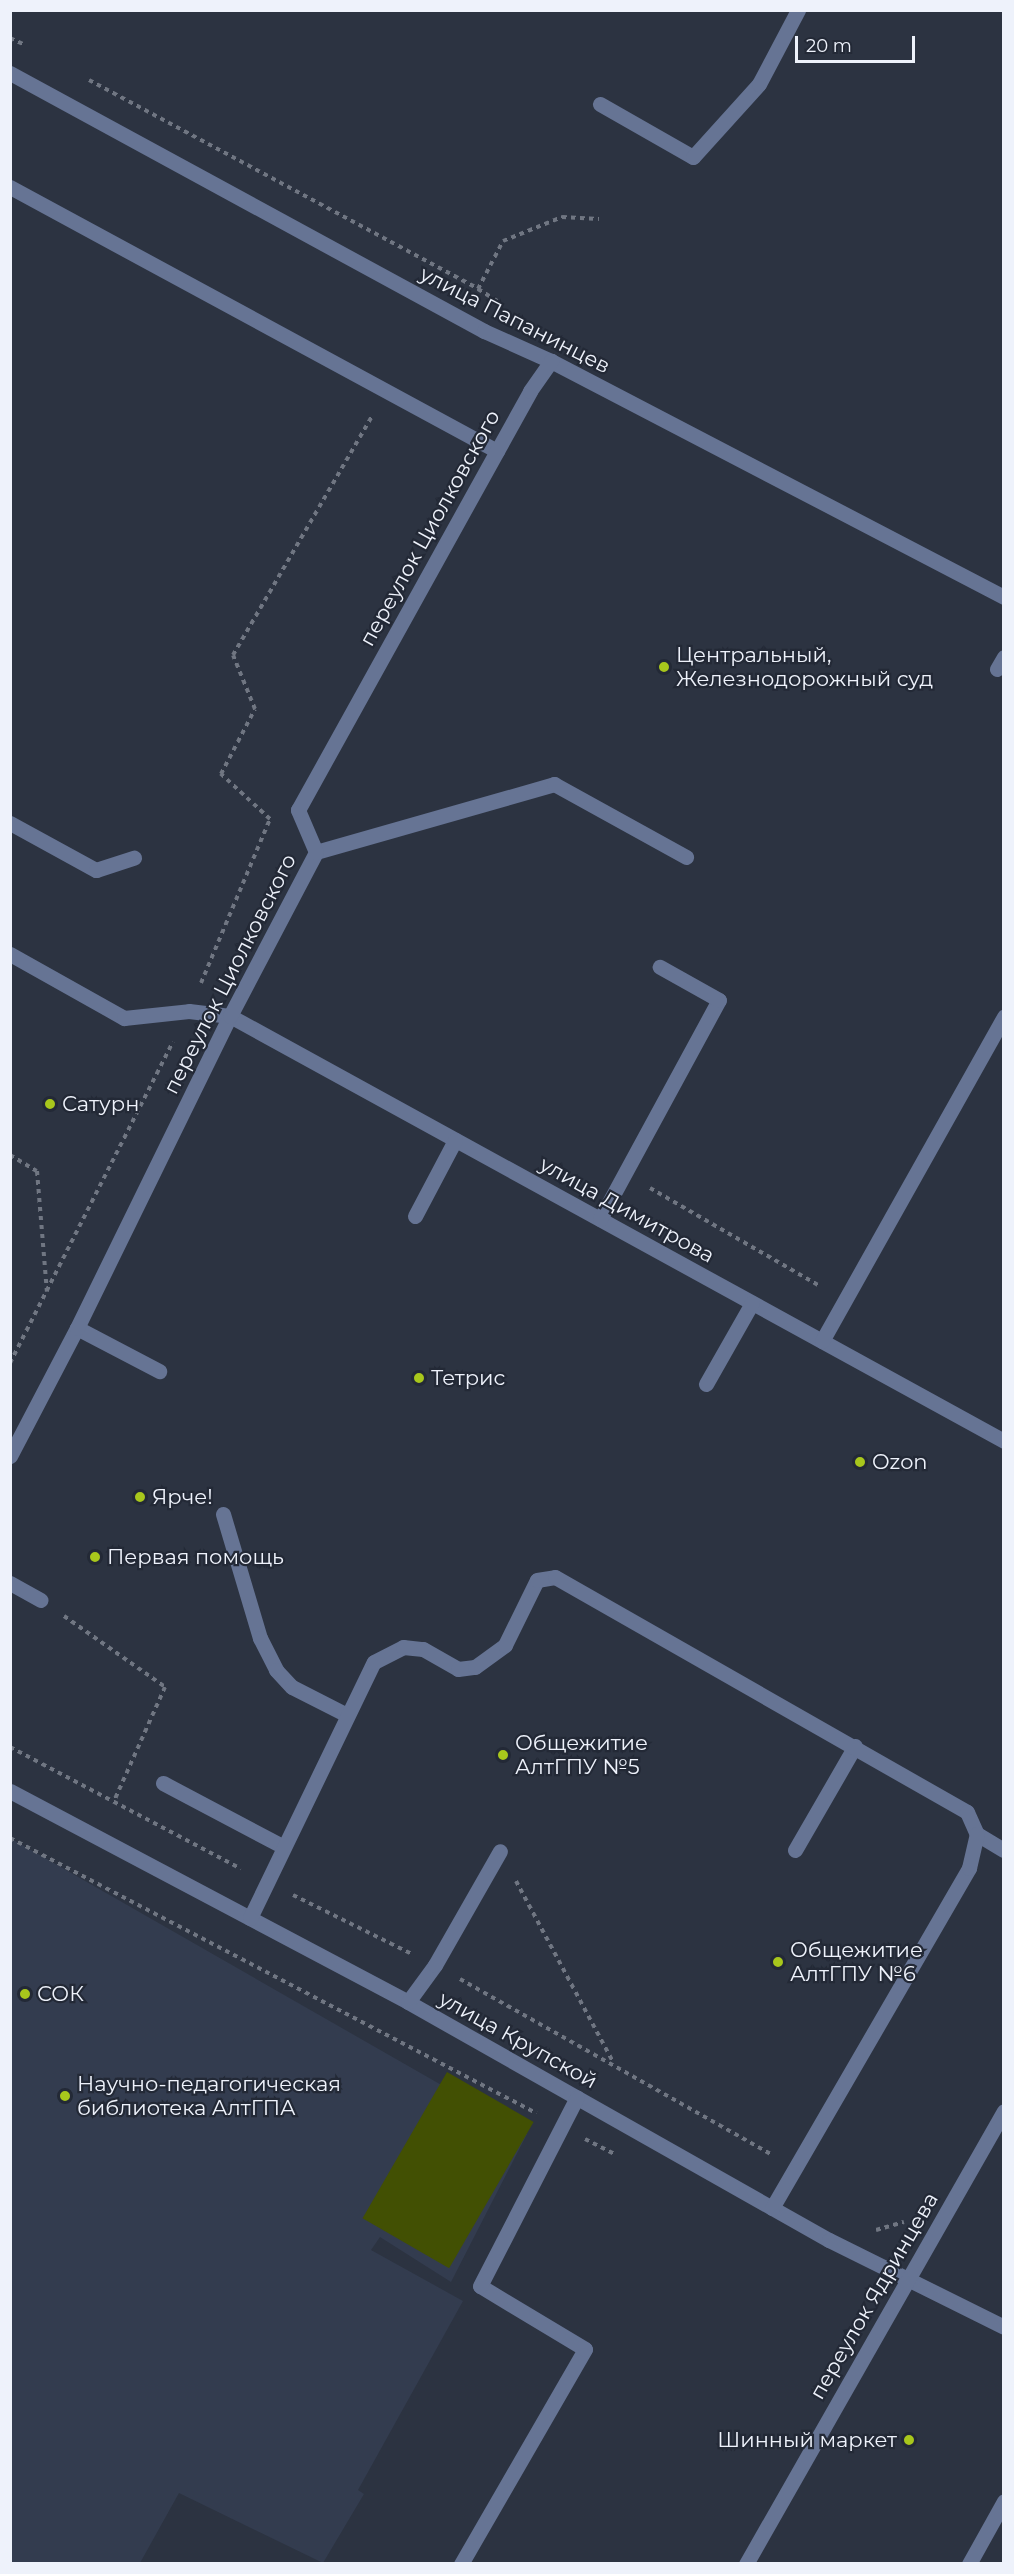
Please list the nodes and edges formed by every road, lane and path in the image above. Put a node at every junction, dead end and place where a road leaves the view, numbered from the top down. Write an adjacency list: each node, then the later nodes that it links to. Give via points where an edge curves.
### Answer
1 (798, 10): 6 (street, via 759,84 693,157)
2 (10, 38): 3 (path)
3 (31, 49)
4 (10, 73): 11 (street, улица Папанинцев, via 484,331)
5 (83, 77): 9 (path)
6 (600, 104)
7 (10, 187): 12 (street)
8 (599, 219): 9 (path, via 562,218 503,241)
9 (478, 289): 10 (path)
10 (500, 303)
11 (551, 361): 13 (street, переулок Циолковского); 14 (street, улица Папанинцев)
12 (387, 390): 13 (street); 21 (path, via 233,655 255,709 221,774 270,819)
13 (497, 451): 16 (street, переулок Циолковского, via 298,810)
14 (1004, 597)
15 (10, 822): 18 (street, via 96,870)
16 (316, 852): 17 (street, via 554,784); 22 (street, переулок Циолковского)
17 (686, 857)
18 (134, 858)
19 (10, 954): 21 (street, via 124,1018)
20 (660, 967): 26 (street, via 719,1000)
21 (189, 1011): 22 (street); 30 (path)
22 (230, 1017): 24 (street, улица Димитрова); 32 (street, переулок Циолковского)
23 (1004, 1017): 33 (street)
24 (455, 1140): 27 (street); 28 (street, улица Димитрова)
25 (10, 1155): 30 (path, via 37,1171)
26 (624, 1173): 28 (street); 29 (path, via 820,1286)
27 (415, 1216)
28 (600, 1219): 31 (street, улица Димитрова)
29 (826, 1279)
30 (47, 1294): 34 (path)
31 (752, 1303): 33 (street, улица Димитрова); 36 (street)
32 (77, 1328): 35 (street); 38 (street, переулок Циолковского)
33 (822, 1341): 37 (street, улица Димитрова)
34 (10, 1363)
35 (159, 1371)
36 (706, 1384)
37 (1004, 1441)
38 (10, 1456)
39 (223, 1514): 42 (street, via 260,1638 276,1670 292,1687)
40 (10, 1583): 41 (street)
41 (41, 1600): 47 (path, via 165,1687)
42 (347, 1715): 43 (street, via 374,1662 403,1647 423,1649 458,1669 475,1667 505,1645 537,1580 555,1577); 50 (street)
43 (855, 1746): 48 (street, via 967,1812); 51 (street)
44 (10, 1747): 47 (path)
45 (164, 1783): 50 (street)
46 (10, 1791): 55 (street, улица Крупской)
47 (114, 1801): 54 (path)
48 (977, 1834): 52 (street); 63 (street, via 969,1868)
49 (10, 1838): 61 (path)
50 (282, 1846): 54 (street)
51 (795, 1850)
52 (1004, 1850)
53 (500, 1851): 56 (street); 58 (path)
54 (264, 1881): 55 (street); 56 (path)
55 (250, 1918): 57 (street, улица Крупской)
56 (435, 1965): 57 (street); 58 (path)
57 (408, 2002): 59 (street, улица Крупской)
58 (613, 2062): 63 (path)
59 (578, 2097): 61 (street); 64 (street, улица Крупской)
60 (1004, 2111): 67 (street, переулок Ядринцева)
61 (562, 2127): 62 (path); 70 (street, via 480,2286 585,2349)
62 (625, 2161)
63 (796, 2169): 64 (street)
64 (772, 2208): 67 (street, улица Крупской)
65 (904, 2222): 66 (path)
66 (870, 2231)
67 (907, 2279): 68 (street, улица Крупской); 71 (street, переулок Ядринцева)
68 (1004, 2327)
69 (1004, 2501): 72 (street)
70 (461, 2564)
71 (746, 2564)
72 (969, 2564)

